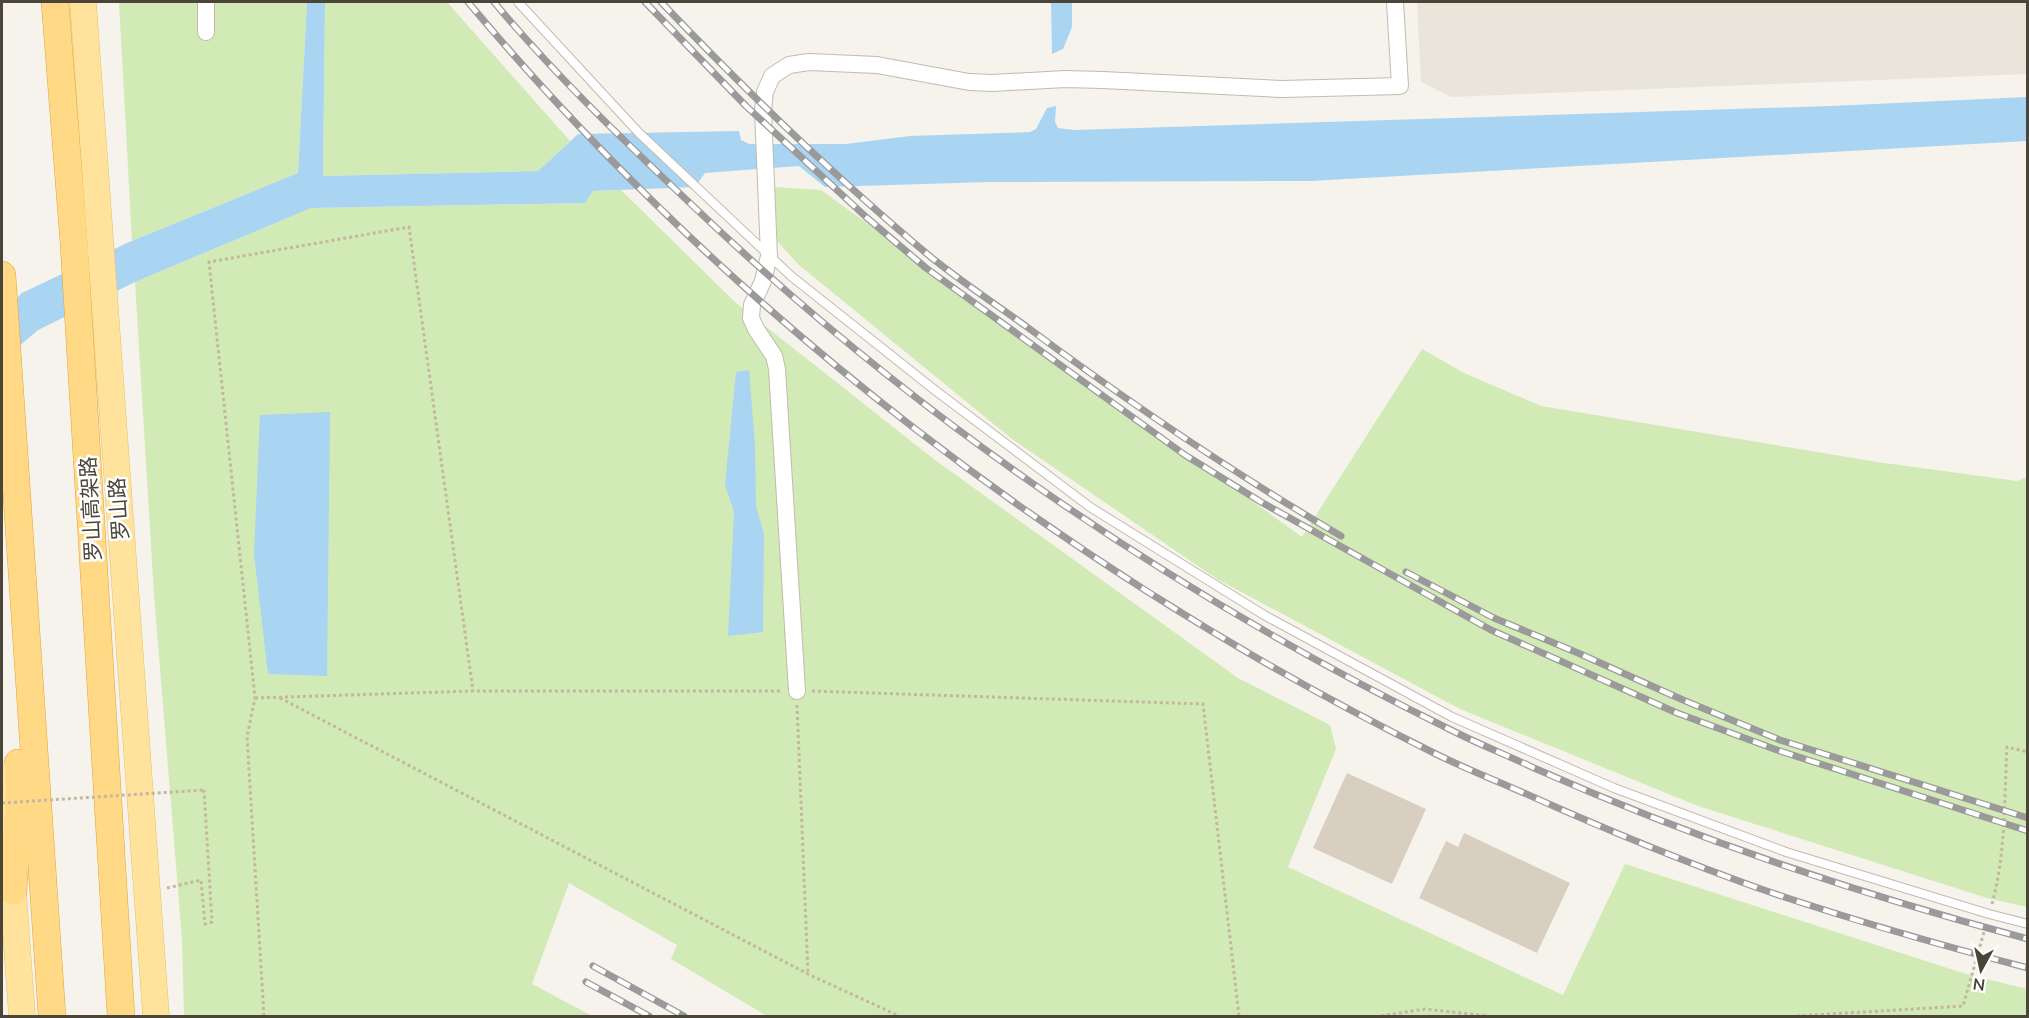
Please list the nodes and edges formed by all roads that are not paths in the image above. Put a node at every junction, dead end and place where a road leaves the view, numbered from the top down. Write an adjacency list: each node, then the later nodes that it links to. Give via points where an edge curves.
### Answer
1 (55, 2): 16 (highway, 罗山高架路, via 74,244)
2 (82, 2): 17 (main road, 罗山路)
3 (206, 2): 6 (street)
4 (518, 2): 7 (lane, via 639,133)
5 (1395, 2): 7 (street, via 1400,86 1282,89 1103,80 992,83 877,65 800,63 780,69 768,83 764,101)
6 (206, 32)
7 (769, 256): 10 (street, via 752,305 752,318 774,356 777,369); 13 (lane, via 936,391 1090,507 1264,615 1452,717 1614,788 1775,848)
8 (2, 281): 9 (highway)
9 (16, 507): 12 (highway, via 15,718 20,789); 15 (highway)
10 (797, 691)
11 (2, 776): 12 (main road)
12 (13, 891): 14 (main road)
13 (2028, 924)
14 (22, 1017)
15 (52, 1017)
16 (121, 1017)
17 (156, 1017)

